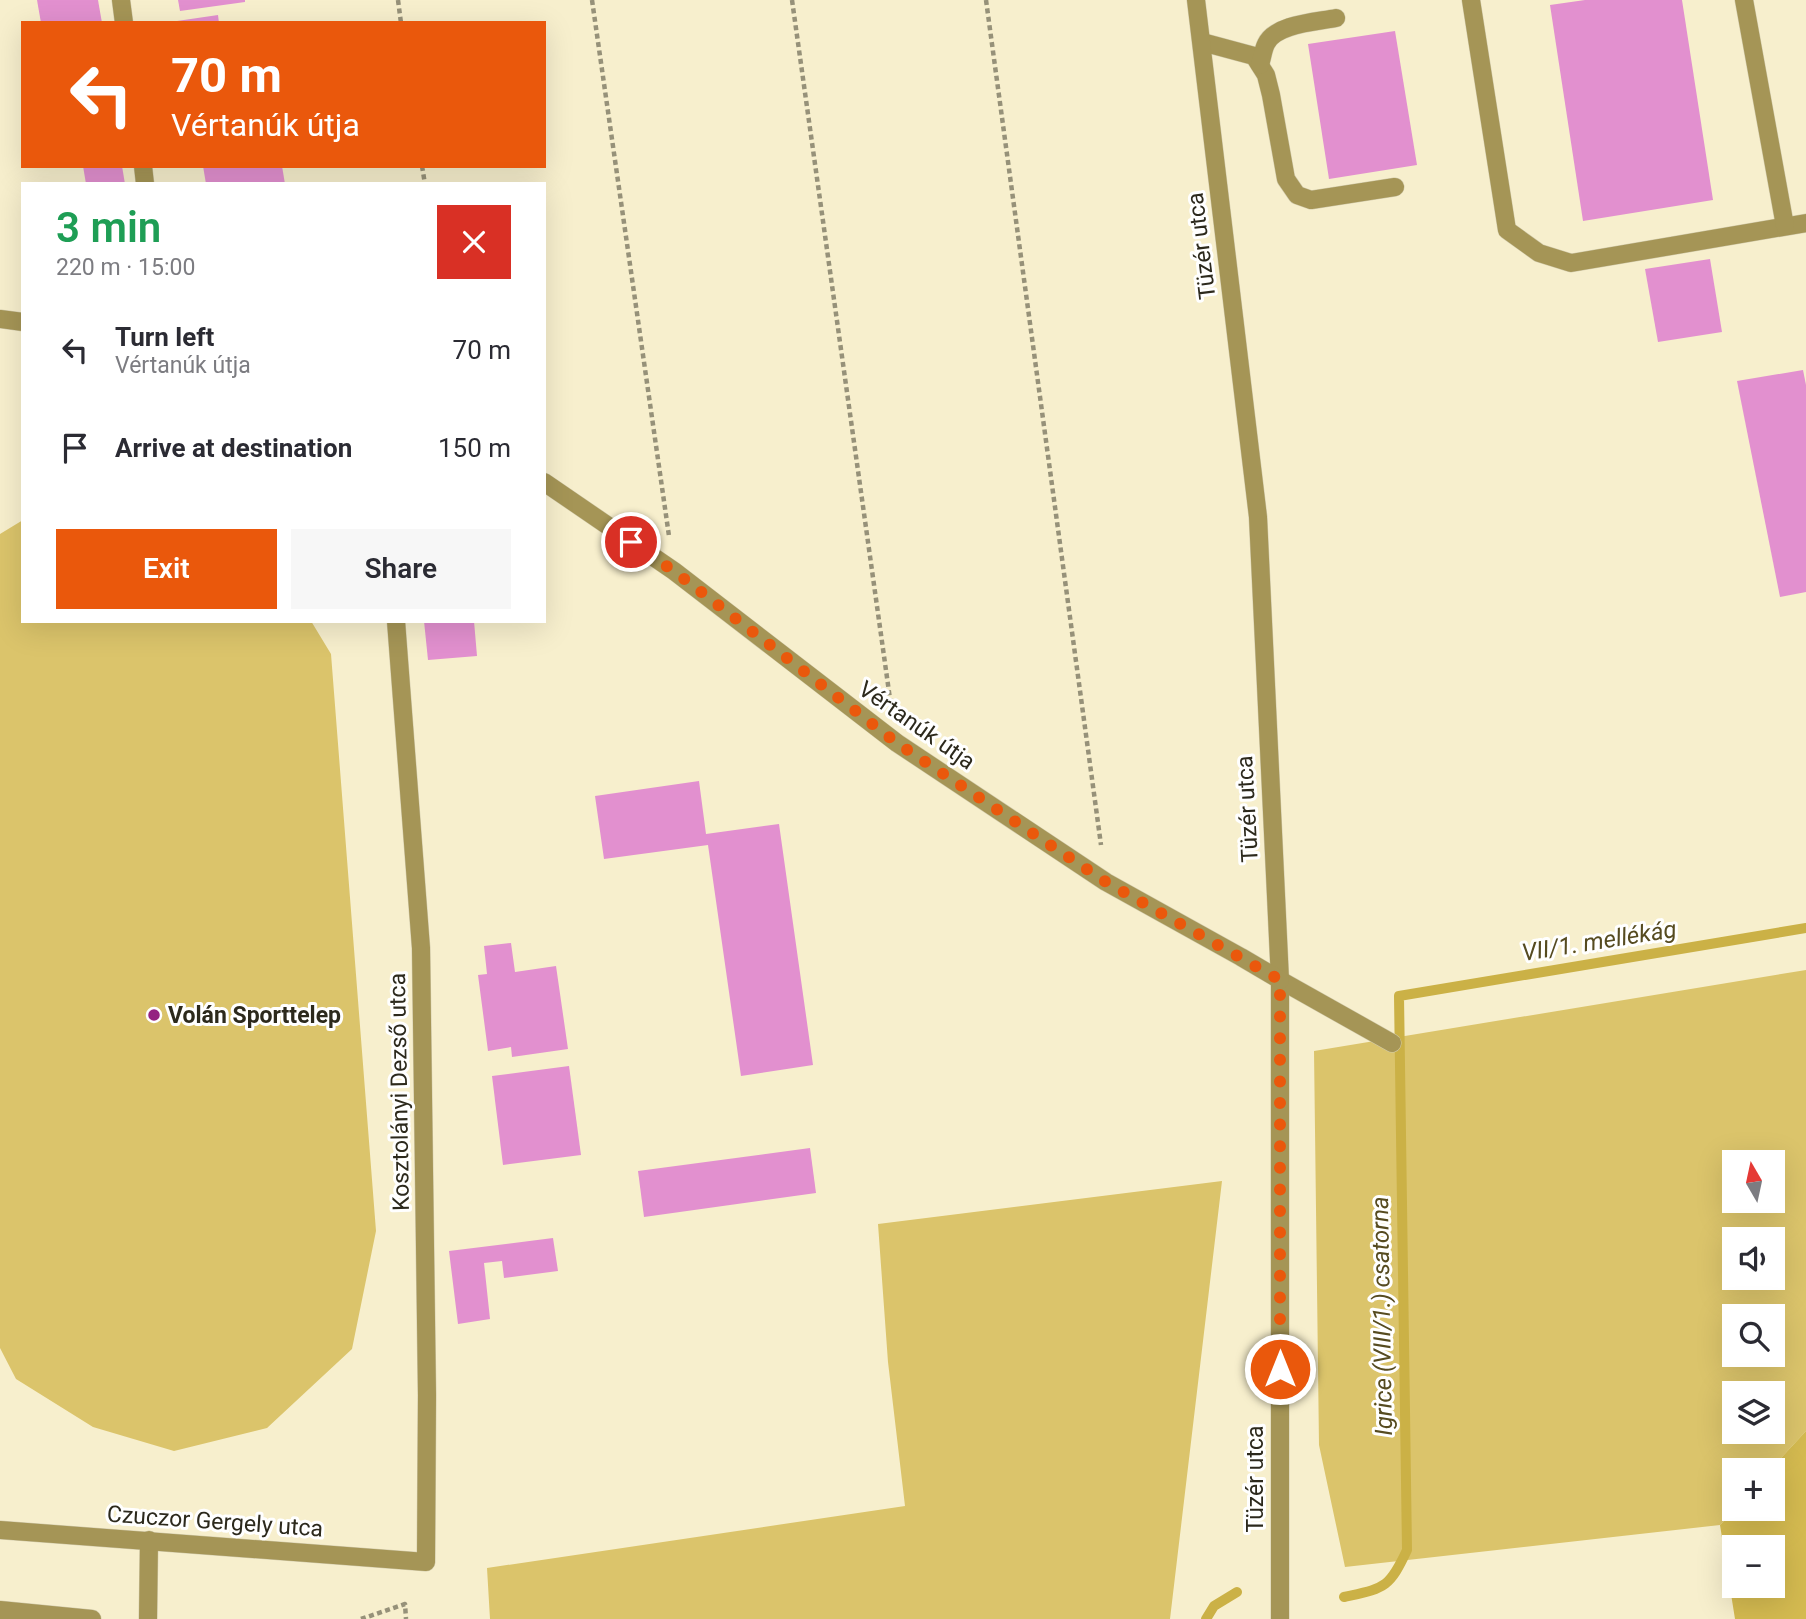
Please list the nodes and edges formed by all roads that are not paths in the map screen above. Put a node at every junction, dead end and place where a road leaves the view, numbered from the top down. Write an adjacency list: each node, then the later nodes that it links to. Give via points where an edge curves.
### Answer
1 (121, 0): 6 (street)
2 (1195, 0): 7 (street, Tüzér utca)
3 (1471, 0): 11 (street, via 1507,230 1539,253 1571,264)
4 (1744, 0): 11 (street)
5 (1336, 18): 8 (street, via 1276,33 1266,42)
6 (124, 21)
7 (1202, 42): 8 (street, via 1254,57); 16 (street, Tüzér utca, via 1258,517)
8 (1260, 65): 9 (street, via 1271,95 1286,179 1297,195 1311,200)
9 (1395, 187)
10 (1806, 223): 11 (street)
11 (1785, 226)
12 (0, 319): 13 (street)
13 (21, 322)
14 (546, 483): 16 (street, Vértanúk útja, via 674,571 897,743 1106,882)
15 (396, 623): 20 (street, Kosztolányi Dezső utca, via 421,948)
16 (1280, 980): 17 (street, Vértanúk útja); 24 (street, Tüzér utca)
17 (1392, 1043)
18 (0, 1530): 19 (street, Czuczor Gergely utca)
19 (149, 1540): 20 (street, Czuczor Gergely utca); 23 (street)
20 (426, 1562)
21 (0, 1611): 22 (street)
22 (92, 1619)
23 (148, 1619)
24 (1280, 1619)

